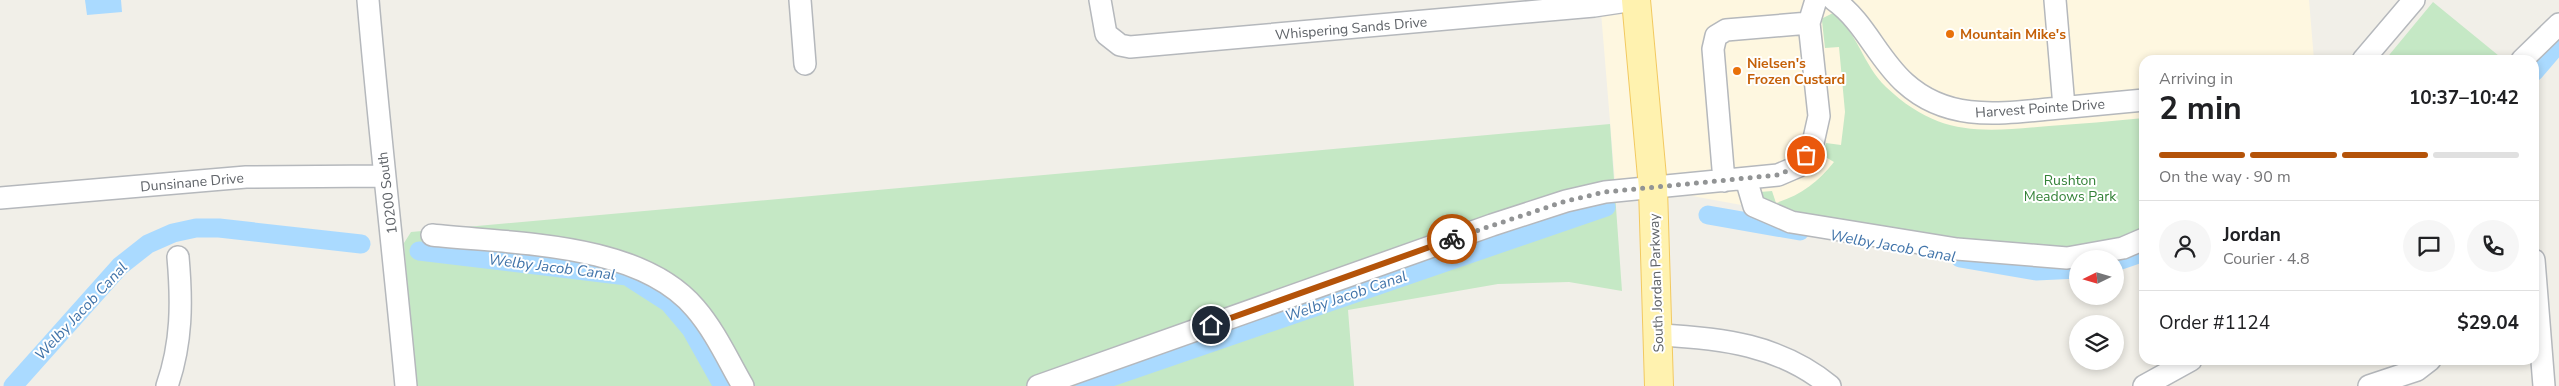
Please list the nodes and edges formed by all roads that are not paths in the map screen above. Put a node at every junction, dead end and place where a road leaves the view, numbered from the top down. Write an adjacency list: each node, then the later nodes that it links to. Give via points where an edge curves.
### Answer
1 (368, 0): 16 (street, 10200 South)
2 (800, 0): 13 (street)
3 (1100, 0): 4 (street, Whispering Sands Drive, via 1106,34 1120,45 1130,47)
4 (1635, 0): 19 (main road, South Jordan Parkway)
5 (1816, 0): 9 (street)
6 (1834, 0): 15 (street, Harvest Pointe Drive, via 1860,23 1904,82 1941,106 1986,114)
7 (2055, 0): 15 (street)
8 (2414, 0): 11 (street)
9 (1809, 23): 17 (street, via 1819,116 1813,144 1799,166 1778,175); 18 (street, via 1726,30 1716,36 1713,49)
10 (2559, 24): 12 (street)
11 (2367, 55)
12 (2527, 55)
13 (805, 64)
14 (2139, 100): 15 (street, Harvest Pointe Drive)
15 (2064, 108)
16 (384, 176): 20 (street, Dunsinane Drive, via 246,177); 29 (street, 10200 South)
17 (1746, 179): 18 (street); 22 (street, via 1754,206 1791,222 1957,249 2067,258 2123,248)
18 (1724, 181): 19 (street)
19 (1653, 188): 25 (main road, South Jordan Parkway); 31 (street, via 1605,192 1492,224)
20 (0, 198)
21 (432, 235): 30 (street, via 555,248 626,262 644,270 681,294 695,308)
22 (2139, 241)
23 (178, 257): 28 (street, via 182,293 181,330 175,365)
24 (2539, 324): 36 (street)
25 (1659, 336): 32 (main road, South Jordan Parkway); 33 (street, via 1703,337 1762,348 1806,368)
26 (2182, 365): 34 (street)
27 (2424, 365): 35 (street)
28 (167, 386)
29 (406, 386)
30 (743, 386)
31 (1038, 386)
32 (1659, 386)
33 (1830, 386)
34 (2144, 386)
35 (2369, 386)
36 (2544, 386)

